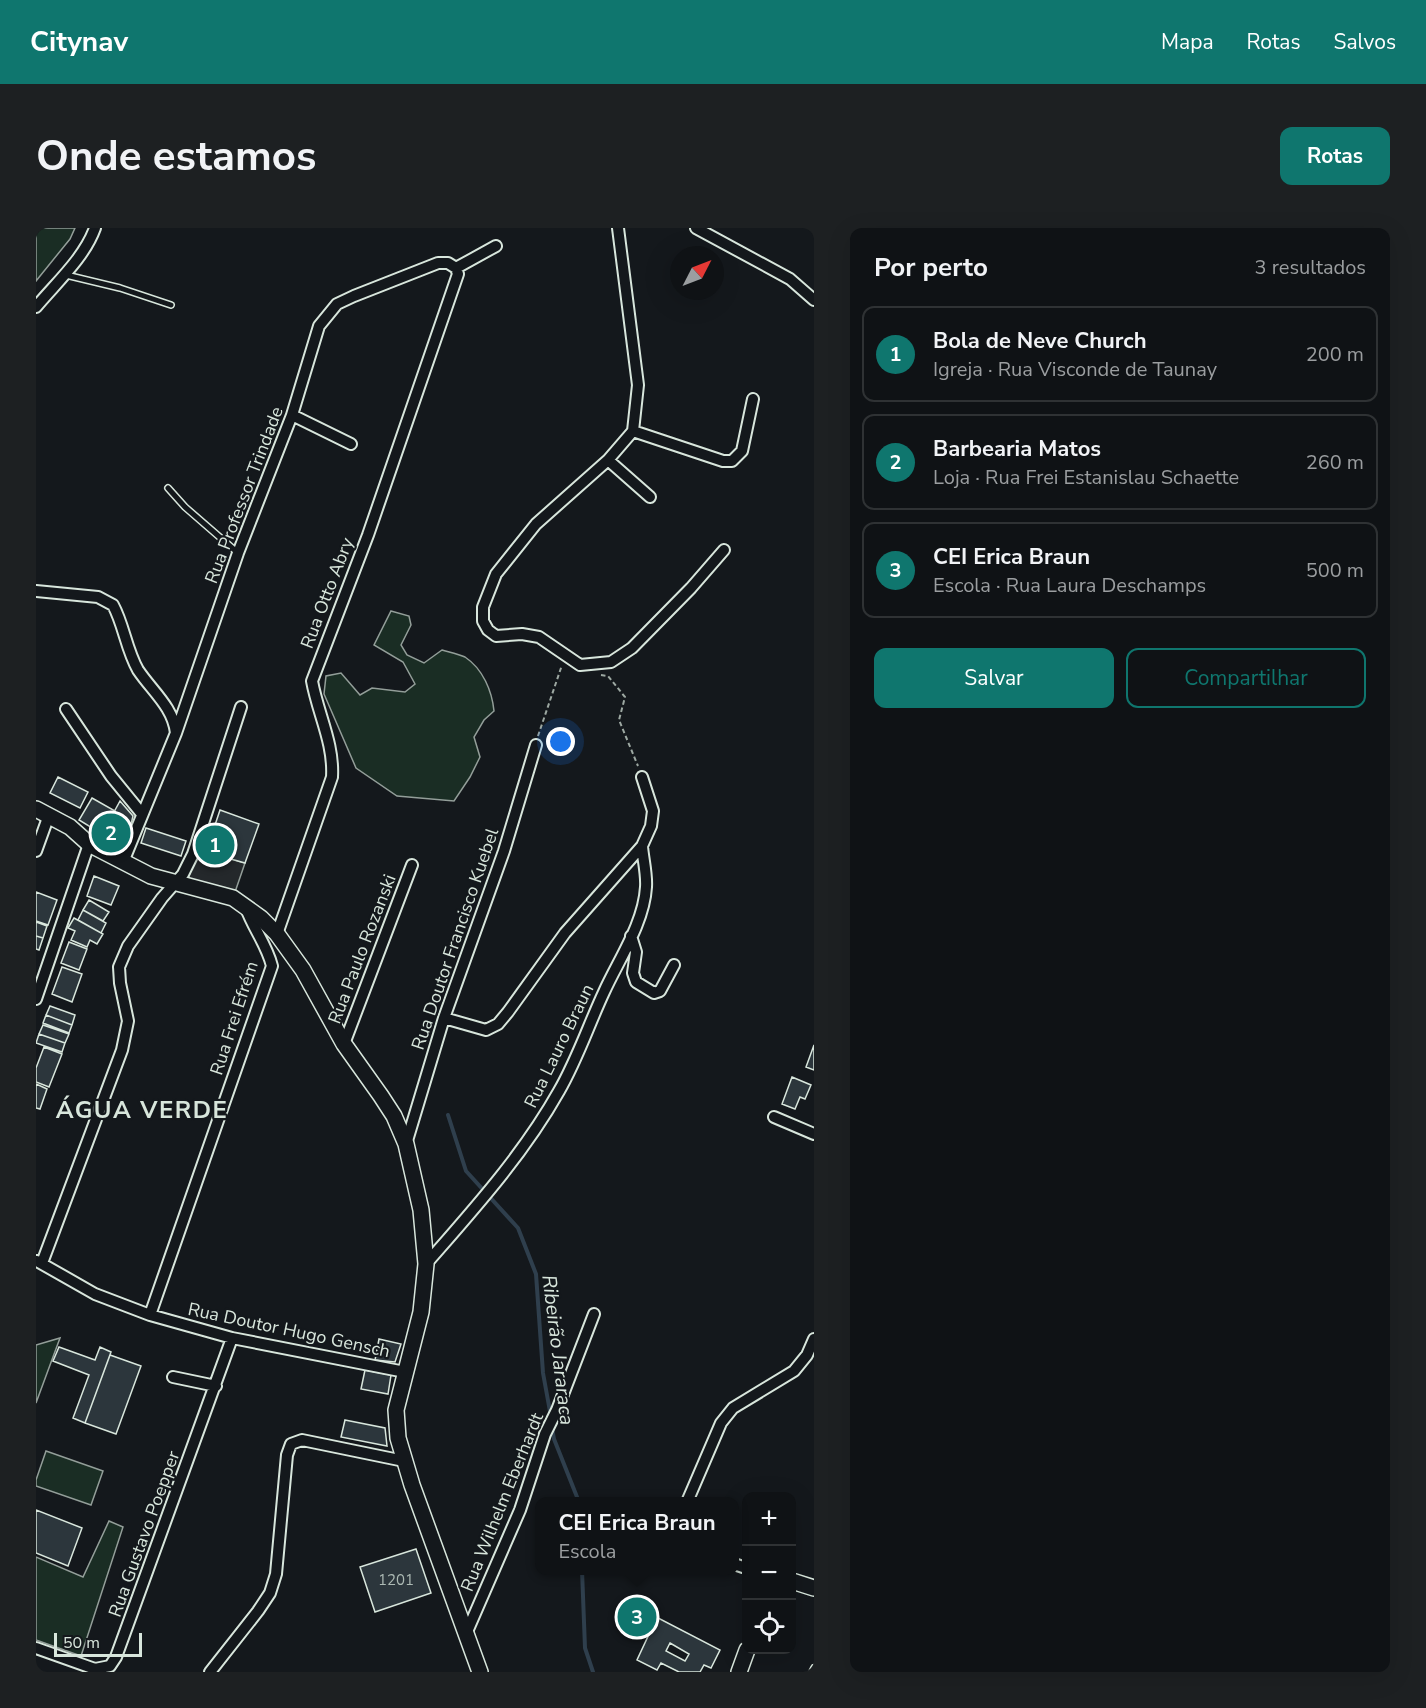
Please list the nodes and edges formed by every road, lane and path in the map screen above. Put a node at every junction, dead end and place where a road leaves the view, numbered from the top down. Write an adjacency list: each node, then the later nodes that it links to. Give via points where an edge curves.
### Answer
1 (95, 228): 6 (street)
2 (618, 228): 12 (street, via 638,385)
3 (696, 228): 7 (street, via 790,279)
4 (496, 246): 5 (street)
5 (456, 268): 11 (street, Rua Professor Trindade, via 438,263 337,304 319,326); 36 (street, Rua Otto Abry, via 458,274 368,535 312,681 330,744 332,777)
6 (63, 275): 8 (lane); 9 (street)
7 (814, 300)
8 (171, 305)
9 (36, 307)
10 (753, 399): 12 (street, via 742,451 732,461)
11 (292, 415): 13 (street); 18 (street, Rua Professor Trindade)
12 (633, 431): 14 (street)
13 (351, 444)
14 (608, 460): 16 (street); 20 (street, via 536,524 496,574 483,607 483,621 496,636 538,637)
15 (168, 488): 18 (lane)
16 (650, 497)
17 (724, 550): 20 (street, via 692,588 625,653 611,662 595,665 580,665)
18 (238, 553): 24 (street, Rua Professor Trindade)
19 (36, 591): 24 (street, via 98,597 113,605 132,658 165,703)
20 (564, 656): 25 (path)
21 (598, 675): 26 (path, via 608,676 625,697 619,720)
22 (241, 707): 34 (street, via 193,854)
23 (66, 709): 28 (street)
24 (176, 733): 28 (street, Rua Professor Trindade)
25 (536, 745): 40 (street, Rua Doutor Francisco Kuebel, via 504,851)
26 (642, 777): 30 (street, via 653,811)
27 (43, 812): 29 (main road, via 70,827); 31 (street)
28 (142, 814): 32 (street, Rua Professor Trindade)
29 (89, 844): 32 (main road); 39 (street)
30 (642, 846): 37 (street, Rua Lauro Braun, via 647,885); 40 (street, via 565,933 498,1024 486,1030)
31 (36, 851)
32 (123, 862): 34 (main road)
33 (412, 865): 41 (street, Rua Paulo Rozanski)
34 (175, 884): 35 (main road, via 233,898); 45 (street, via 128,946 119,967 128,1021 123,1050)
35 (245, 905): 36 (main road); 48 (street, Rua Frei Efrém, via 272,966)
36 (277, 934): 41 (main road, via 303,970)
37 (631, 936): 38 (street, via 636,952 636,982 654,993 660,991); 46 (street, Rua Lauro Braun, via 560,1089 535,1130)
38 (674, 965)
39 (36, 999)
40 (444, 1018): 44 (street, Rua Doutor Francisco Kuebel)
41 (344, 1044): 44 (main road, via 394,1116)
42 (774, 1118): 43 (street)
43 (814, 1134)
44 (406, 1144): 46 (main road, via 421,1210)
45 (39, 1261): 48 (street, Rua Doutor Hugo Gensch, via 95,1294)
46 (426, 1264): 51 (main road, via 421,1312)
47 (594, 1314): 58 (street, Rua Wilhelm Eberhardt, via 545,1434 520,1510)
48 (150, 1315): 49 (street, Rua Doutor Hugo Gensch)
49 (232, 1338): 51 (street, Rua Doutor Hugo Gensch); 53 (street, Rua Gustavo Poepper)
50 (814, 1339): 55 (street, via 794,1371 727,1415)
51 (405, 1372): 54 (main road, via 396,1418)
52 (173, 1377): 53 (street)
53 (216, 1386): 59 (street, Rua Gustavo Poepper, via 110,1666 95,1669)
54 (404, 1461): 58 (main road); 61 (street, via 302,1440 291,1444 276,1574 270,1593)
55 (689, 1497)
56 (796, 1582): 57 (main road)
57 (814, 1588)
58 (465, 1634): 62 (main road)
59 (36, 1648)
60 (746, 1654): 63 (main road)
61 (210, 1672)
62 (480, 1672)
63 (739, 1672)

